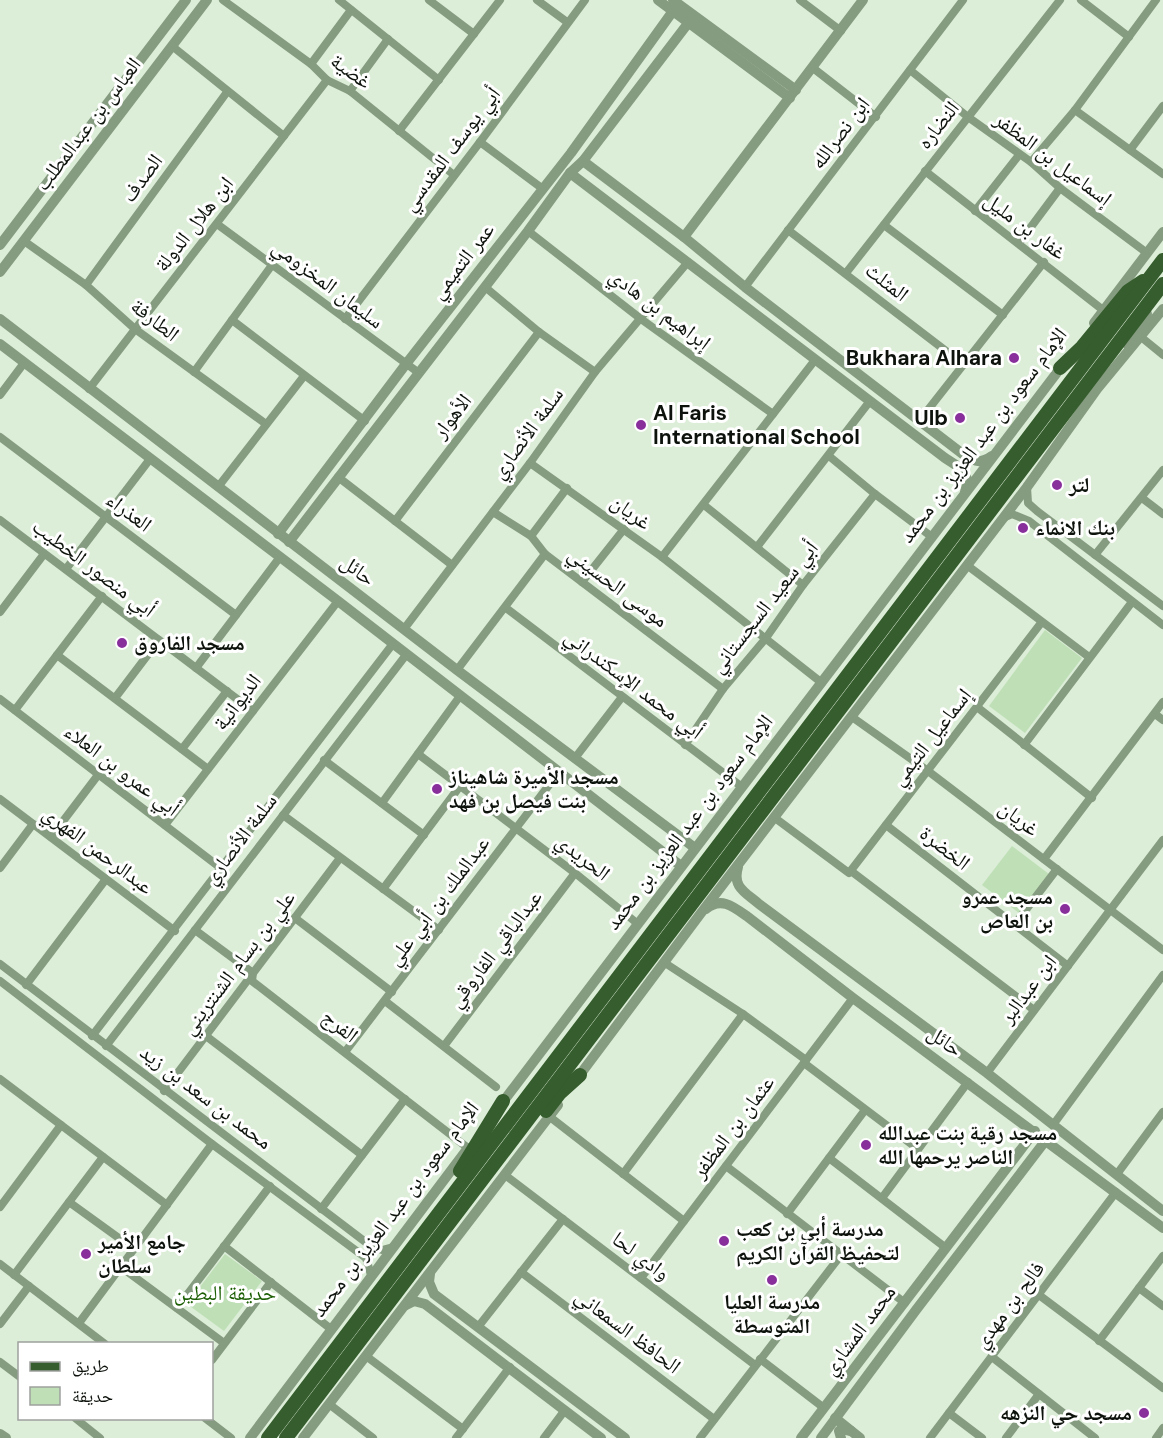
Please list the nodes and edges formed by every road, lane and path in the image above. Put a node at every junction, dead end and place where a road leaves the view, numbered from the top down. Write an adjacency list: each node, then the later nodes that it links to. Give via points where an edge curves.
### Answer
1 (186, 0): 61 (street, العباس بن عبدالمطلب)
2 (207, 0): 25 (street, العباس بن عبدالمطلب)
3 (223, 0): 26 (street, غضية)
4 (339, 0): 16 (street)
5 (429, 0): 22 (street)
6 (500, 0): 22 (street)
7 (537, 0): 18 (street)
8 (585, 0): 18 (street, أبي يوسف المقدسي)
9 (658, 0): 17 (street)
10 (800, 0): 20 (street)
11 (863, 0): 20 (street)
12 (963, 0): 28 (street, ابن نصرالله)
13 (1060, 0): 37 (street, النضاره)
14 (1081, 0): 23 (street)
15 (1156, 0): 23 (street)
16 (351, 10): 24 (street); 26 (street)
17 (671, 11): 19 (street); 21 (street); 33 (street); 42 (street, عمر التميمي)
18 (567, 22): 40 (street, أبي يوسف المقدسي)
19 (689, 22): 21 (street); 33 (street)
20 (841, 31): 27 (street)
21 (681, 33): 44 (street)
22 (474, 34): 30 (street)
23 (1129, 37): 35 (street)
24 (388, 39): 30 (street); 31 (street)
25 (172, 46): 32 (street); 59 (street, العباس بن عبدالمطلب)
26 (311, 64): 29 (street, غضية)
27 (813, 68): 33 (street); 36 (street)
28 (910, 70): 36 (street, ابن نصرالله); 37 (street, إسماعيل بن المظفر)
29 (327, 80): 31 (street, غضية); 39 (street, ابن هلال الدولة)
30 (439, 80): 38 (street)
31 (350, 91): 38 (street, غضية)
32 (227, 92): 39 (street); 70 (street, الصدف)
33 (793, 94): 58 (street)
34 (1163, 106): 41 (street)
35 (1076, 110): 41 (street); 45 (street)
36 (876, 117): 55 (street, ابن نصرالله)
37 (968, 117): 43 (street, إسماعيل بن المظفر); 46 (street, النضاره)
38 (399, 131): 49 (street, غضية)
39 (284, 136): 53 (street, ابن هلال الدولة)
40 (480, 142): 49 (street, أبي يوسف المقدسي); 51 (street)
41 (1130, 150): 48 (street)
42 (571, 153): 44 (street); 51 (street, عمر التميمي)
43 (1019, 154): 45 (street, إسماعيل بن المظفر); 52 (street)
44 (583, 161): 47 (street); 58 (street)
45 (1031, 162): 50 (street, إسماعيل بن المظفر)
46 (925, 171): 52 (street, غفار بن مليل); 54 (street, النضاره)
47 (570, 173): 56 (street); 64 (street)
48 (1163, 174)
49 (454, 175): 77 (street, أبي يوسف المقدسي)
50 (1060, 188): 60 (street); 62 (street, إسماعيل بن المظفر)
51 (543, 189): 87 (street, عمر التميمي)
52 (975, 211): 60 (street, غفار بن مليل)
53 (217, 224): 66 (street, سليمان المخزومي); 80 (street, ابن هلال الدولة)
54 (884, 225): 68 (street, النضاره); 75 (street)
55 (788, 230): 68 (street, المثلث); 72 (street, ابن نصرالله)
56 (528, 231): 71 (street); 78 (street, إبراهيم بن هادي)
57 (1163, 232): 62 (street, الإمام سعود بن عبد العزيز بن محمد)
58 (684, 237): 72 (street)
59 (24, 241): 67 (street, العباس بن عبدالمطلب); 70 (street, الطارفة)
60 (1019, 243): 65 (street, غفار بن مليل)
61 (0, 245)
62 (1148, 253): 74 (street, الإمام سعود بن عبد العزيز بن محمد)
63 (1163, 260): 69 (main road, الإمام سعود بن عبد العزيز بن محمد)
64 (688, 262): 78 (street, سلمة الأنصاري); 85 (street)
65 (1044, 262): 74 (street, غفار بن مليل); 75 (street)
66 (272, 265): 77 (street, سليمان المخزومي); 79 (street)
67 (0, 272)
68 (846, 273): 88 (street, المثلث)
69 (1159, 281): 89 (main road, via 1128,291); 95 (street, via 1142,323); 271 (main road, الإمام سعود بن عبد العزيز بن محمد); 280 (main road, الإمام سعود بن عبد العزيز بن محمد)
70 (86, 285): 80 (street, الطارفة)
71 (485, 287): 81 (street); 92 (street)
72 (745, 287): 99 (street)
73 (1163, 309): 82 (street)
74 (1103, 310): 89 (street, الإمام سعود بن عبد العزيز بن محمد)
75 (1003, 315): 88 (street)
76 (0, 319): 94 (street, حائل)
77 (345, 319): 87 (street, سليمان المخزومي)
78 (641, 319): 91 (street, سلمة الأنصاري); 98 (street, إبراهيم بن هادي)
79 (232, 320): 90 (street); 93 (street)
80 (135, 329): 90 (street, الطارفة); 94 (street, ابن هلال الدولة)
81 (539, 332): 91 (street); 122 (street, الأهوار)
82 (1141, 337): 84 (street); 95 (street)
83 (0, 344): 86 (street, حائل)
84 (1163, 355)
85 (815, 360): 97 (street); 98 (street)
86 (24, 363): 96 (street); 105 (street, حائل)
87 (406, 364): 92 (street, سليمان المخزومي); 100 (street, عمر التميمي)
88 (963, 364): 99 (street)
89 (1060, 368): 103 (street, الإمام سعود بن عبد العزيز بن محمد)
90 (194, 372): 101 (street, الطارفة)
91 (596, 372): 106 (street, سلمة الأنصاري)
92 (419, 373): 108 (street)
93 (304, 376): 100 (street); 101 (street)
94 (89, 388): 109 (street, حائل)
95 (1097, 389): 110 (street)
96 (0, 395)
97 (870, 401): 104 (street); 113 (street, via 962,469 968,481)
98 (773, 414): 115 (street)
99 (920, 420): 103 (street, via 976,462 983,462)
100 (365, 421): 125 (street, عمر التميمي)
101 (266, 424): 109 (street)
102 (0, 437): 119 (street, العذراء)
103 (997, 452): 113 (street, الإمام سعود بن عبد العزيز بن محمد)
104 (829, 456): 112 (street); 129 (street)
105 (150, 459): 119 (street); 133 (street, حائل)
106 (530, 463): 111 (street, غريان); 117 (street, سلمة الأنصاري)
107 (1163, 470): 114 (street)
108 (338, 477): 122 (street); 128 (street)
109 (218, 487): 125 (street, حائل)
110 (1027, 487): 116 (street, via 1029,503); 121 (street)
111 (567, 488): 124 (street, غريان); 126 (street)
112 (875, 494): 127 (street); 139 (street, أبي سعيد السجستاني)
113 (964, 495): 127 (street, الإمام سعود بن عبد العزيز بن محمد)
114 (1142, 498): 118 (street); 132 (street)
115 (704, 505): 129 (street); 134 (street)
116 (1037, 511): 123 (street, via 1030,514); 132 (street)
117 (493, 512): 126 (street, موسى الحسيني); 135 (street, سلمة الأنصاري)
118 (1163, 514)
119 (105, 517): 137 (street); 146 (street, العذراء)
120 (0, 519): 130 (street, أبي منصور الخطيب)
121 (1003, 519): 123 (street, via 1012,514); 136 (street)
122 (395, 521): 135 (street)
123 (1029, 521): 142 (street)
124 (624, 529): 134 (street, غريان); 138 (street)
125 (278, 534): 128 (street, حائل)
126 (531, 536): 131 (street, موسى الحسيني)
127 (932, 537): 158 (street, الإمام سعود بن عبد العزيز بن محمد)
128 (289, 542): 149 (street, حائل)
129 (757, 546): 139 (street)
130 (44, 554): 137 (street, أبي منصور الخطيب); 145 (street)
131 (545, 554): 138 (street, موسى الحسيني); 144 (street)
132 (1095, 555): 143 (street)
133 (280, 557): 141 (street, حائل); 146 (street)
134 (662, 557): 150 (street, غريان)
135 (452, 565): 149 (street, سلمة الأنصاري)
136 (968, 566): 147 (street); 170 (street)
137 (66, 569): 140 (street, أبي منصور الخطيب)
138 (582, 582): 159 (street, موسى الحسيني)
139 (803, 585): 150 (street, أبي سعيد السجستاني)
140 (102, 596): 151 (street, أبي منصور الخطيب); 153 (street)
141 (338, 601): 152 (street, حائل); 168 (street, الديوانية)
142 (1132, 602): 148 (street); 155 (street)
143 (1163, 606)
144 (506, 608): 157 (street); 162 (street, أبي محمد الإسكندراني)
145 (0, 612)
146 (236, 615): 156 (street)
147 (1041, 623): 155 (street); 166 (street, إسماعيل التيمي)
148 (1163, 625)
149 (404, 629): 157 (street, حائل)
150 (766, 638): 158 (street, غريان); 159 (street, أبي سعيد السجستاني)
151 (159, 640): 156 (street, أبي منصور الخطيب); 163 (street)
152 (392, 645): 154 (street, حائل); 204 (street, سلمة الأنصاري)
153 (57, 655): 163 (street); 167 (street)
154 (406, 655): 161 (street, حائل); 177 (street, سلمة الأنصاري)
155 (1089, 657): 173 (street)
156 (196, 668): 160 (street, أبي منصور الخطيب)
157 (457, 670): 176 (street, حائل)
158 (822, 682): 183 (street, الإمام سعود بن عبد العزيز بن محمد)
159 (723, 689): 172 (street, أبي سعيد السجستاني)
160 (227, 691): 168 (street, أبي منصور الخطيب); 174 (street)
161 (460, 696): 175 (street); 180 (street, حائل)
162 (622, 697): 172 (street, أبي محمد الإسكندراني); 176 (street)
163 (115, 698): 174 (street)
164 (0, 699): 167 (street, أبي عمرو بن العلاء)
165 (1163, 702): 169 (street)
166 (977, 707): 173 (street); 179 (street, إسماعيل التيمي)
167 (15, 710): 181 (street, أبي عمرو بن العلاء)
168 (253, 711): 178 (street, الديوانية)
169 (1155, 714): 171 (street); 184 (street)
170 (852, 717): 179 (street, غريان); 188 (street)
171 (1163, 720)
172 (686, 745): 183 (street, أبي محمد الإسكندراني)
173 (1024, 745): 184 (street)
174 (182, 749): 178 (street)
175 (418, 754): 182 (street, الحريدي); 186 (street)
176 (575, 759): 195 (street, حائل)
177 (324, 760): 186 (street); 187 (street, سلمة الأنصاري)
178 (208, 769): 190 (street, الديوانية)
179 (928, 771): 191 (street, إسماعيل التيمي); 200 (street, غريان)
180 (559, 772): 192 (street, عبدالملك بن أبي علي); 198 (street, حائل)
181 (98, 775): 190 (street, أبي عمرو بن العلاء); 194 (street)
182 (460, 786): 192 (street, الحريدي); 193 (street)
183 (742, 787): 197 (street, الإمام سعود بن عبد العزيز بن محمد)
184 (1092, 798): 200 (street)
185 (0, 799): 189 (street, عبدالرحمن الفهري)
186 (382, 803): 193 (street)
187 (283, 815): 199 (street); 217 (street, سلمة الأنصاري)
188 (776, 818): 201 (street); 206 (street)
189 (33, 824): 194 (street, عبدالرحمن الفهري); 203 (street)
190 (165, 825): 204 (street, أبي عمرو بن العلاء)
191 (886, 825): 206 (street, إسماعيل التيمي); 216 (street, الخضرة)
192 (516, 828): 207 (street, الحريدي); 218 (street, عبدالملك بن أبي علي)
193 (424, 835): 209 (street)
194 (51, 837): 208 (street, عبدالرحمن الفهري)
195 (682, 839): 197 (street, حائل); 198 (street)
196 (1163, 840): 212 (street, ابن عبدالبر)
197 (695, 848): 202 (street, الإمام سعود بن عبد العزيز بن محمد)
198 (669, 856): 202 (street, حائل)
199 (340, 858): 209 (street); 214 (street, علي بن بسام الشنتريني)
200 (1044, 859): 205 (street, غريان)
201 (740, 863): 210 (street, حائل, via 735,876 737,884); 213 (street)
202 (681, 866): 215 (street, الإمام سعود بن عبد العزيز بن محمد)
203 (0, 868)
204 (222, 869): 219 (street, سلمة الأنصاري)
205 (1057, 869): 212 (street, غريان); 216 (street)
206 (850, 872): 231 (street)
207 (575, 873): 215 (street, الحريدي); 238 (street, عبدالباقي الفاروقي)
208 (106, 879): 219 (street, عبدالرحمن الفهري); 227 (street)
209 (383, 889): 218 (street)
210 (750, 897): 211 (street, via 736,898); 241 (street, حائل)
211 (738, 910): 213 (street, حائل, via 722,902 713,903); 229 (street, حائل)
212 (1110, 910): 220 (street, غريان); 223 (street, ابن عبدالبر)
213 (701, 913): 221 (street)
214 (295, 918): 224 (street, علي بن بسام الشنتريني); 228 (street)
215 (638, 924): 248 (street, الإمام سعود بن عبد العزيز بن محمد)
216 (1015, 924): 223 (street, الخضرة)
217 (195, 930): 224 (street, الفرج); 234 (street, سلمة الأنصاري)
218 (439, 930): 228 (street, عبدالملك بن أبي علي)
219 (174, 931): 233 (street, سلمة الأنصاري)
220 (1163, 950)
221 (665, 963): 232 (street); 242 (street)
222 (0, 964): 227 (street, محمد بن سعد بن زيد)
223 (1068, 966): 231 (street, ابن عبدالبر)
224 (253, 973): 236 (street, علي بن بسام الشنتريني); 239 (street, الفرج, via 252,981)
225 (1163, 975): 253 (street)
226 (0, 981): 256 (street, محمد بن سعد بن زيد)
227 (26, 985): 235 (street, محمد بن سعد بن زيد)
228 (392, 992): 230 (street, عبدالملك بن أبي علي)
229 (853, 998): 240 (street, عثمان بن المظفر); 244 (street, حائل)
230 (385, 1001): 238 (street); 239 (street, عبدالملك بن أبي علي)
231 (1034, 1010): 241 (street, ابن عبدالبر)
232 (743, 1014): 240 (street); 267 (street)
233 (102, 1024): 234 (street, via 101,1033 106,1037); 235 (street, سلمة الأنصاري)
234 (116, 1033): 237 (street, سلمة الأنصاري)
235 (92, 1036): 237 (street, محمد بن سعد بن زيد)
236 (206, 1036): 246 (street, علي بن بسام الشنتريني); 261 (street)
237 (106, 1046): 246 (street, محمد بن سعد بن زيد)
238 (444, 1046): 245 (street)
239 (345, 1052): 247 (street, الفرج)
240 (805, 1062): 249 (street); 266 (street, عثمان بن المظفر)
241 (987, 1073): 253 (street, حائل)
242 (580, 1075): 251 (street); 271 (main road)
243 (0, 1079): 252 (street)
244 (968, 1082): 254 (street, حائل); 258 (street)
245 (496, 1087)
246 (164, 1091): 277 (street, محمد بن سعد بن زيد)
247 (405, 1099): 257 (street, الفرج); 261 (street)
248 (503, 1101): 257 (street, الإمام سعود بن عبد العزيز بن محمد); 280 (main road)
249 (865, 1110): 258 (street); 264 (street)
250 (1163, 1112): 268 (street)
251 (550, 1117): 267 (street); 269 (street)
252 (61, 1125): 262 (street); 276 (street)
253 (1053, 1125): 260 (street, حائل)
254 (1035, 1131): 255 (street, حائل); 259 (street, محمد المشاري)
255 (1046, 1140): 263 (street, محمد المشاري); 265 (street, حائل)
256 (212, 1144): 270 (street, محمد بن سعد بن زيد); 275 (street)
257 (468, 1148): 285 (street, الإمام سعود بن عبد العزيز بن محمد)
258 (918, 1149): 273 (street)
259 (1021, 1149): 263 (street, via 1033,1144); 286 (street, محمد المشاري)
260 (1087, 1152): 265 (street); 268 (street, حائل)
261 (362, 1155): 277 (street)
262 (104, 1157): 274 (street); 275 (street)
263 (1033, 1157): 307 (street, محمد المشاري)
264 (829, 1158): 273 (street); 279 (street)
265 (1078, 1164): 272 (street, حائل)
266 (726, 1166): 279 (street); 282 (street, عثمان بن المظفر)
267 (623, 1174): 282 (street)
268 (1117, 1174): 278 (street, حائل)
269 (505, 1175): 281 (street, وادي لحا); 292 (street)
270 (270, 1186): 284 (street); 295 (street, محمد بن سعد بن زيد, via 366,1258)
271 (477, 1188): 342 (main road, الإمام سعود بن عبد العزيز بن محمد)
272 (1116, 1192): 283 (street, حائل); 300 (street, فالح بن مهدي)
273 (882, 1198): 286 (street)
274 (69, 1202): 287 (street); 294 (street)
275 (167, 1205): 287 (street)
276 (0, 1206)
277 (321, 1209): 285 (street, محمد بن سعد بن زيد, via 372,1247)
278 (1163, 1211)
279 (787, 1214): 288 (street)
280 (433, 1219): 341 (main road, الإمام سعود بن عبد العزيز بن محمد)
281 (563, 1219): 293 (street); 296 (street, وادي لحا)
282 (684, 1221): 296 (street, عثمان بن المظفر)
283 (1163, 1228)
284 (225, 1246): 297 (street); 306 (street)
285 (393, 1247): 295 (street, الإمام سعود بن عبد العزيز بن محمد)
286 (946, 1248): 302 (street, محمد المشاري)
287 (134, 1249): 291 (street)
288 (841, 1255): 302 (street); 319 (street)
289 (1163, 1256): 299 (street)
290 (0, 1264): 294 (street)
291 (121, 1267): 306 (street); 308 (street)
292 (431, 1272): 301 (street, via 430,1288); 303 (street)
293 (521, 1272): 310 (street); 329 (street, الحافظ السمعاني)
294 (14, 1275): 298 (street)
295 (371, 1275): 311 (street, الإمام سعود بن عبد العزيز بن محمد)
296 (640, 1278): 319 (street, وادي لحا)
297 (271, 1282): 311 (street); 314 (street)
298 (29, 1286): 308 (street); 309 (street)
299 (1139, 1288): 304 (street); 312 (street)
300 (1038, 1295): 312 (street); 316 (street, فالح بن مهدي)
301 (440, 1298): 305 (street, via 430,1299); 310 (street)
302 (905, 1303): 307 (street); 325 (street, محمد المشاري)
303 (406, 1305): 305 (street, via 414,1301); 315 (street)
304 (1163, 1306)
305 (430, 1307): 320 (street)
306 (177, 1308): 314 (street)
307 (916, 1310): 328 (street, محمد المشاري)
308 (79, 1323): 313 (street)
309 (0, 1324)
310 (478, 1327): 348 (street)
311 (331, 1329): 340 (street, الإمام سعود بن عبد العزيز بن محمد)
312 (1099, 1341): 322 (street)
313 (103, 1342)
314 (224, 1343): 317 (street)
315 (366, 1356): 324 (street); 333 (street)
316 (992, 1357): 323 (street); 327 (street, فالح بن مهدي)
317 (213, 1358)
318 (0, 1362): 321 (street)
319 (758, 1362): 325 (street, وادي لحا); 329 (street)
320 (510, 1367): 326 (street); 333 (street)
321 (18, 1376)
322 (1163, 1388)
323 (1039, 1394): 355 (street); 356 (street)
324 (329, 1404): 343 (street); 344 (street)
325 (824, 1408): 350 (street, محمد المشاري)
326 (565, 1410): 346 (street); 347 (street)
327 (950, 1413): 353 (street, فالح بن مهدي); 354 (street)
328 (835, 1418): 334 (street); 336 (street, محمد المشاري)
329 (714, 1419): 349 (street)
330 (76, 1420): 338 (street)
331 (206, 1420): 339 (street)
332 (1163, 1428): 357 (street)
333 (463, 1430): 345 (street)
334 (851, 1431): 351 (street, via 842,1429); 352 (street)
335 (0, 1434): 337 (street)
336 (824, 1434): 351 (street)
337 (6, 1438)
338 (100, 1438)
339 (231, 1438)
340 (250, 1438)
341 (268, 1438)
342 (286, 1438)
343 (303, 1438)
344 (373, 1438)
345 (456, 1438)
346 (544, 1438)
347 (601, 1438)
348 (625, 1438)
349 (700, 1438)
350 (801, 1438)
351 (840, 1438)
352 (860, 1438)
353 (930, 1438)
354 (982, 1438)
355 (1006, 1438)
356 (1095, 1438)
357 (1156, 1438)

